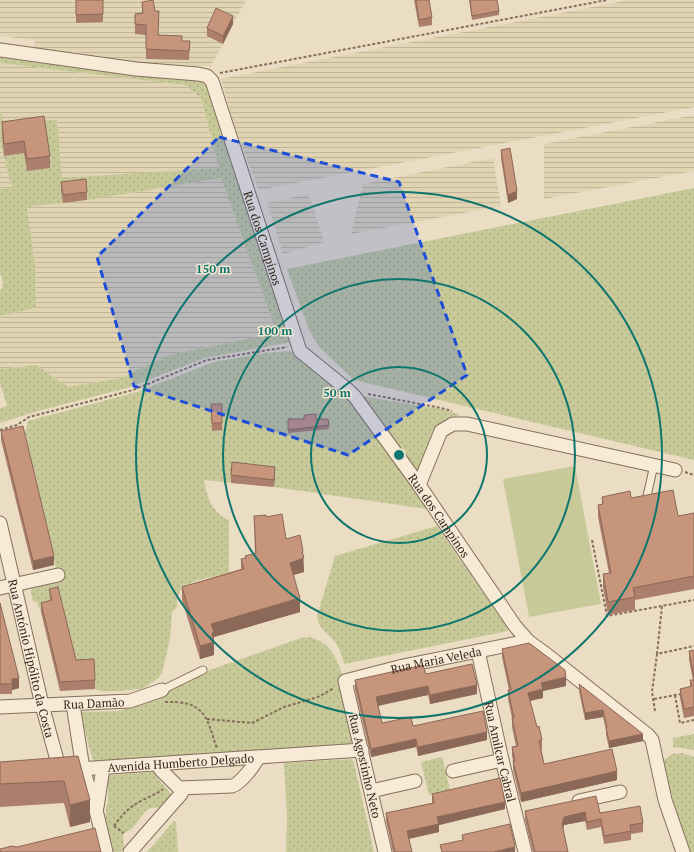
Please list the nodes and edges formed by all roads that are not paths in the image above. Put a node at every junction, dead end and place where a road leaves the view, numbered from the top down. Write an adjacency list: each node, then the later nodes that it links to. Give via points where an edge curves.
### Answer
1 (0, 50): 4 (street, Rua dos Campinos, via 136,69 192,73 207,76 212,81 300,351 348,390)
2 (654, 465): 3 (street); 4 (street, via 467,424 453,424 440,431); 5 (lane)
3 (675, 470)
4 (419, 485): 10 (street, Rua dos Campinos, via 515,626)
5 (647, 496)
6 (0, 523): 8 (street, Rua António Hipólito da Costa)
7 (58, 575): 8 (street)
8 (14, 585): 9 (street); 16 (street, Rua António Hipólito da Costa)
9 (0, 588)
10 (528, 641): 11 (street, Rua Maria Veleda); 41 (street, Rua dos Campinos, via 652,740 665,800)
11 (478, 651): 13 (street, Rua Maria Veleda); 20 (street, Rua Amilcar Cabral)
12 (203, 670): 14 (lane)
13 (345, 681): 18 (street, Rua Agostinho Neto)
14 (161, 696): 15 (street, Rua Damão, via 130,701)
15 (73, 704): 16 (street, Rua Damão); 23 (street)
16 (42, 705): 17 (street, Rua Damão); 24 (street, Rua António Hipólito da Costa)
17 (0, 706)
18 (362, 750): 19 (street, Avenida Humberto Delgado); 29 (street, Rua Agostinho Neto)
19 (258, 757): 21 (street, Avenida Humberto Delgado); 28 (street, via 235,786)
20 (502, 760): 25 (street); 34 (street, Rua Amilcar Cabral)
21 (157, 764): 22 (street, Avenida Humberto Delgado); 28 (street, via 177,787)
22 (103, 768): 23 (street, Avenida Humberto Delgado); 32 (street)
23 (83, 769): 24 (street, Avenida Humberto Delgado); 32 (street)
24 (60, 771): 26 (street, Avenida Humberto Delgado)
25 (453, 771)
26 (45, 772)
27 (414, 781): 29 (street)
28 (183, 789): 38 (street)
29 (371, 791): 39 (street, Rua Agostinho Neto)
30 (620, 792): 31 (street)
31 (568, 803)
32 (96, 810): 35 (street)
33 (530, 811): 34 (street)
34 (515, 814): 40 (street, Rua Amilcar Cabral)
35 (106, 828): 36 (street); 37 (street)
36 (86, 835)
37 (106, 852)
38 (130, 852)
39 (385, 852)
40 (525, 852)
41 (683, 852)

